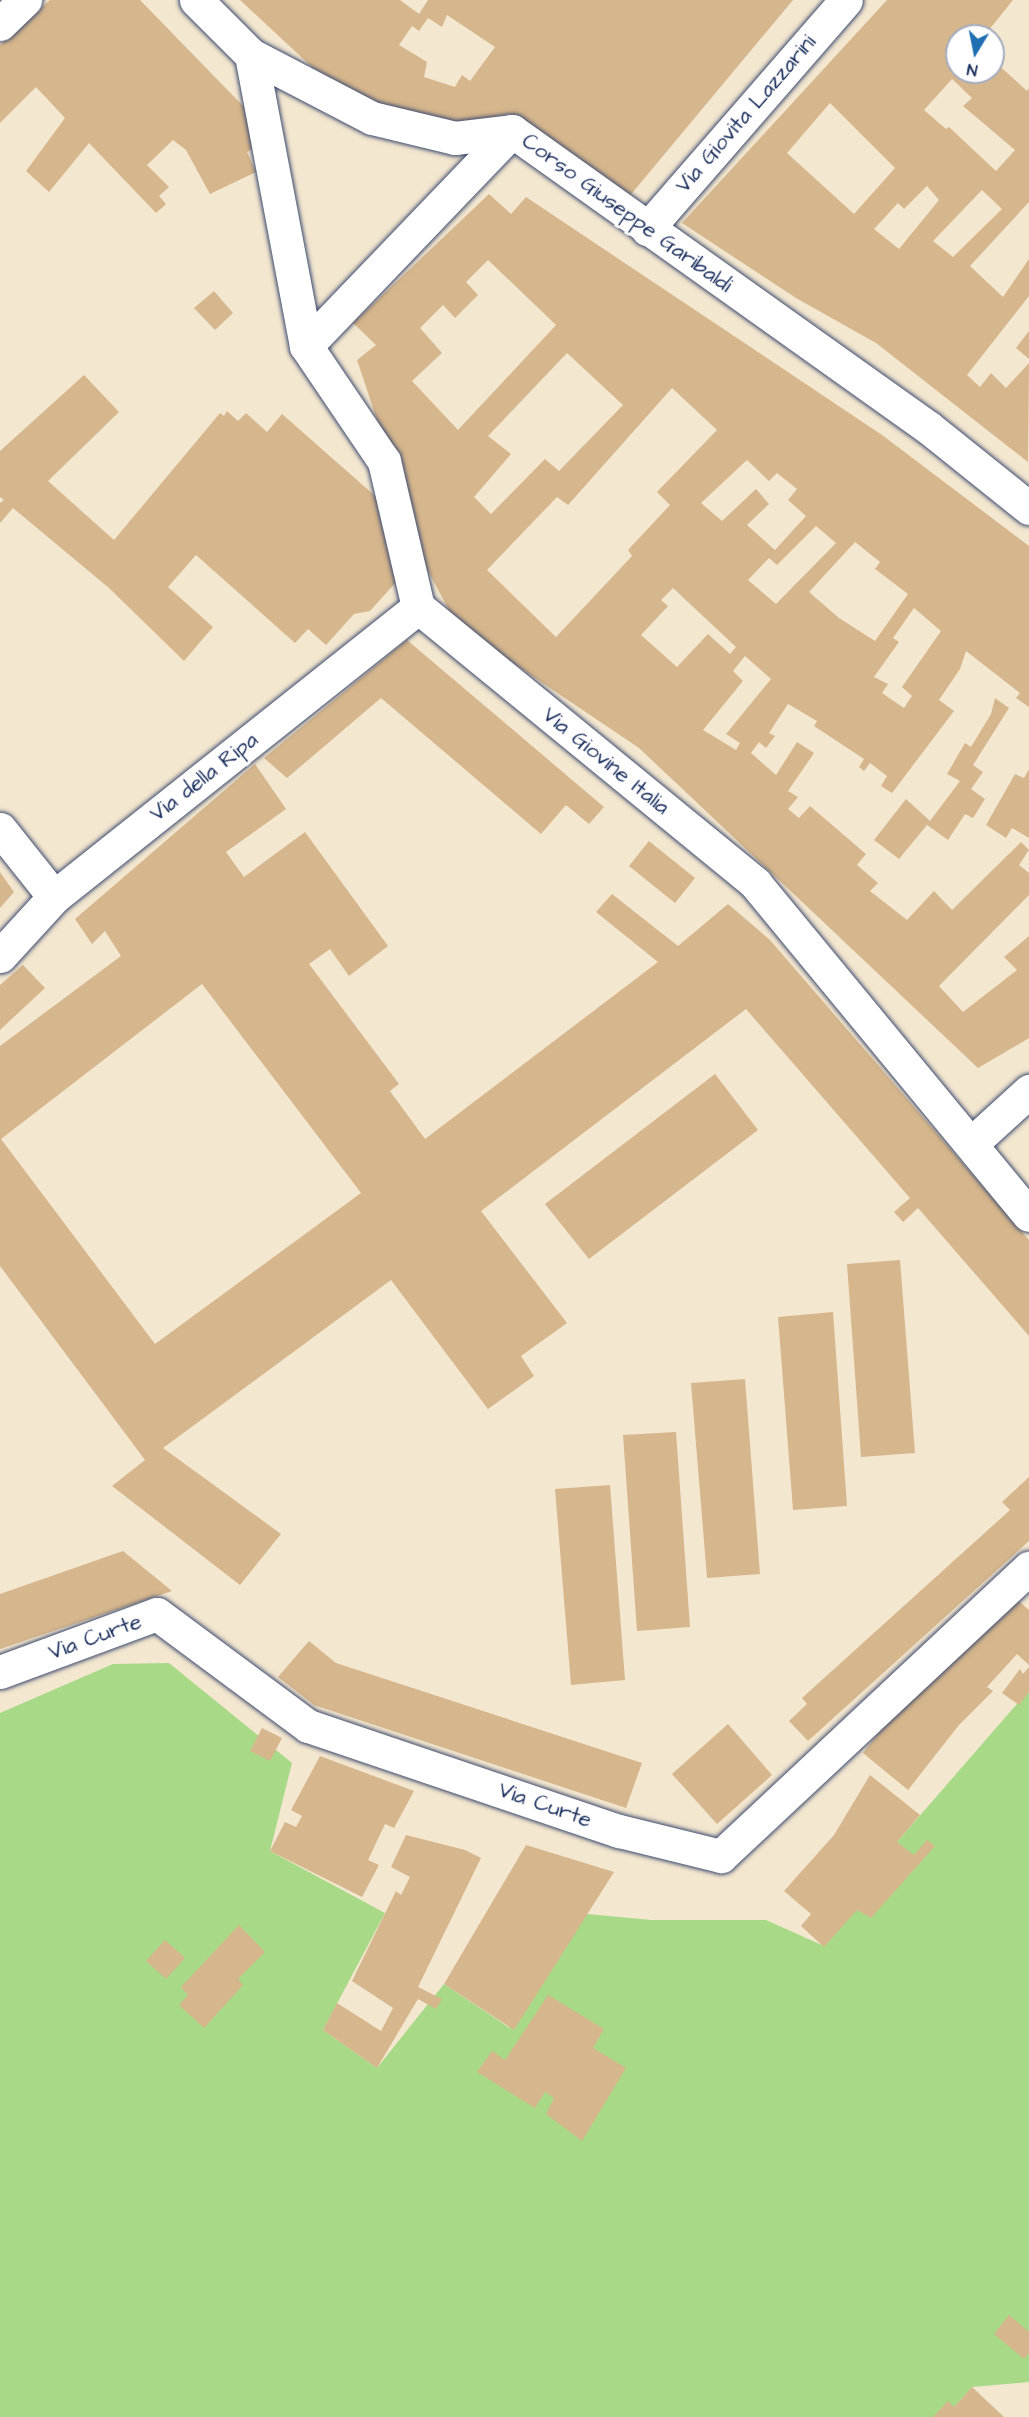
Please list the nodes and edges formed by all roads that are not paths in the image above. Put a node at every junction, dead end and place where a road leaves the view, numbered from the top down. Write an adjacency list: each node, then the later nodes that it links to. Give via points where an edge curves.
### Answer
1 (25, 0): 4 (street)
2 (195, 0): 5 (street, Corso Giuseppe Garibaldi)
3 (846, 0): 7 (street, Via Giovita Lazzarini)
4 (0, 24)
5 (251, 55): 6 (street, Corso Giuseppe Garibaldi, via 372,118 454,138); 8 (street)
6 (512, 131): 7 (street, Corso Giuseppe Garibaldi); 8 (street)
7 (647, 229): 9 (street, Corso Giuseppe Garibaldi, via 929,428)
8 (306, 346): 10 (street, via 384,461)
9 (1029, 508)
10 (418, 607): 12 (street, Via della Ripa); 15 (street, Via Giovine Italia, via 755,884)
11 (0, 829): 12 (street)
12 (54, 897): 13 (street, Via della Ripa)
13 (0, 956)
14 (1029, 1091): 15 (street)
15 (971, 1144): 16 (street)
16 (1029, 1215)
17 (1029, 1568): 18 (street, Via Curte, via 721,1856 620,1831 309,1725 157,1614)
18 (0, 1672)

